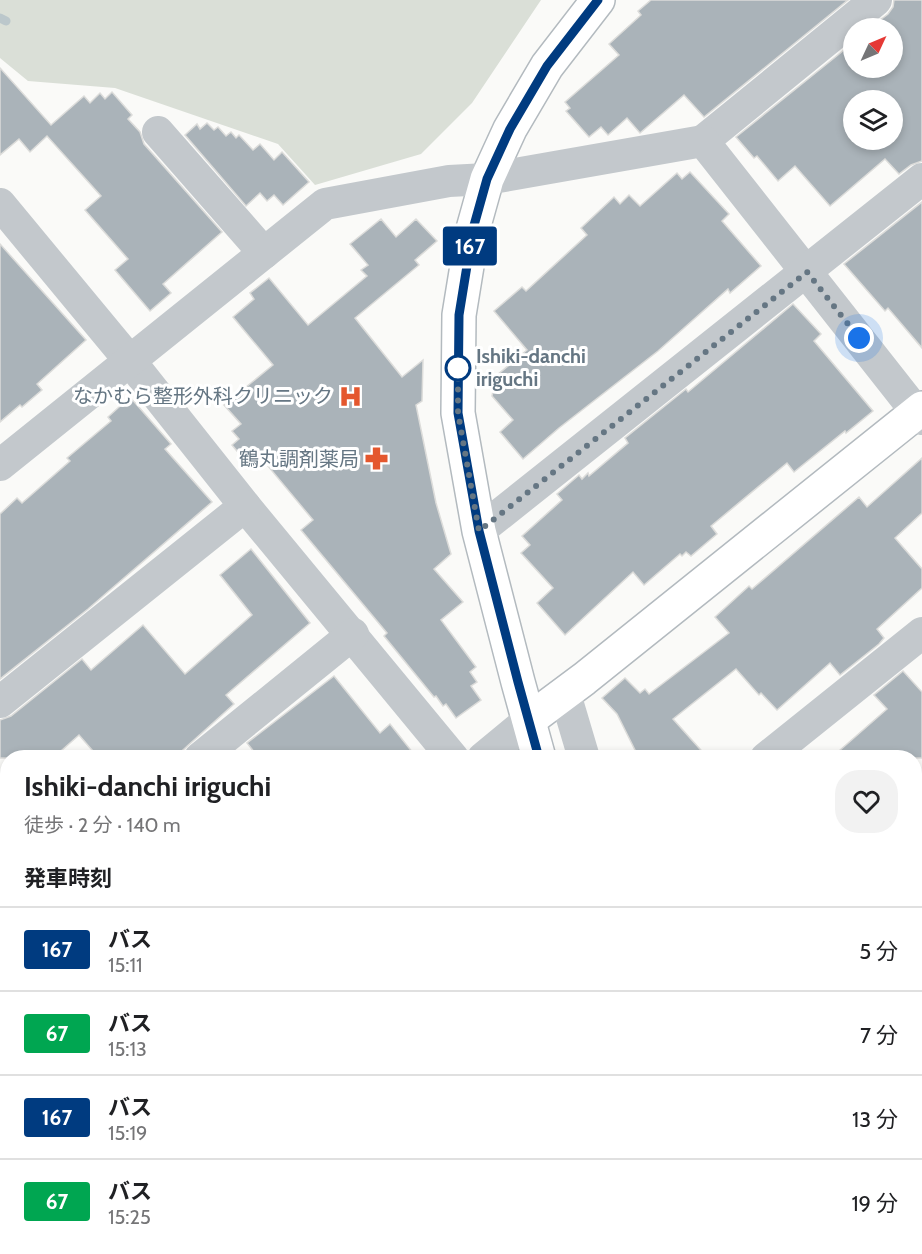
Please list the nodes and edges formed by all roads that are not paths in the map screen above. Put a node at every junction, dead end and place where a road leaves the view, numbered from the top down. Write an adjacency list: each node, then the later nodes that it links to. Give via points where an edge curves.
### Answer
1 (598, 0): 5 (street, via 547,66 510,129)
2 (876, 0): 4 (street)
3 (158, 132): 8 (street)
4 (703, 141): 5 (street); 9 (street)
5 (487, 179): 8 (street, via 449,181 325,204); 14 (street, via 473,229 459,315 458,413)
6 (922, 179): 9 (street)
7 (1, 206): 10 (street)
8 (264, 253): 10 (street)
9 (807, 272): 11 (street); 14 (street)
10 (130, 361): 12 (street); 13 (street)
11 (920, 413): 17 (street)
12 (0, 465)
13 (245, 506): 16 (street); 18 (street)
14 (479, 531): 19 (street)
15 (922, 633): 25 (street)
16 (353, 634): 20 (street); 21 (street)
17 (565, 694): 19 (street); 24 (street)
18 (0, 702)
19 (529, 720): 22 (street); 23 (street)
20 (210, 750)
21 (447, 750)
22 (493, 750)
23 (537, 750)
24 (582, 750)
25 (776, 750)

